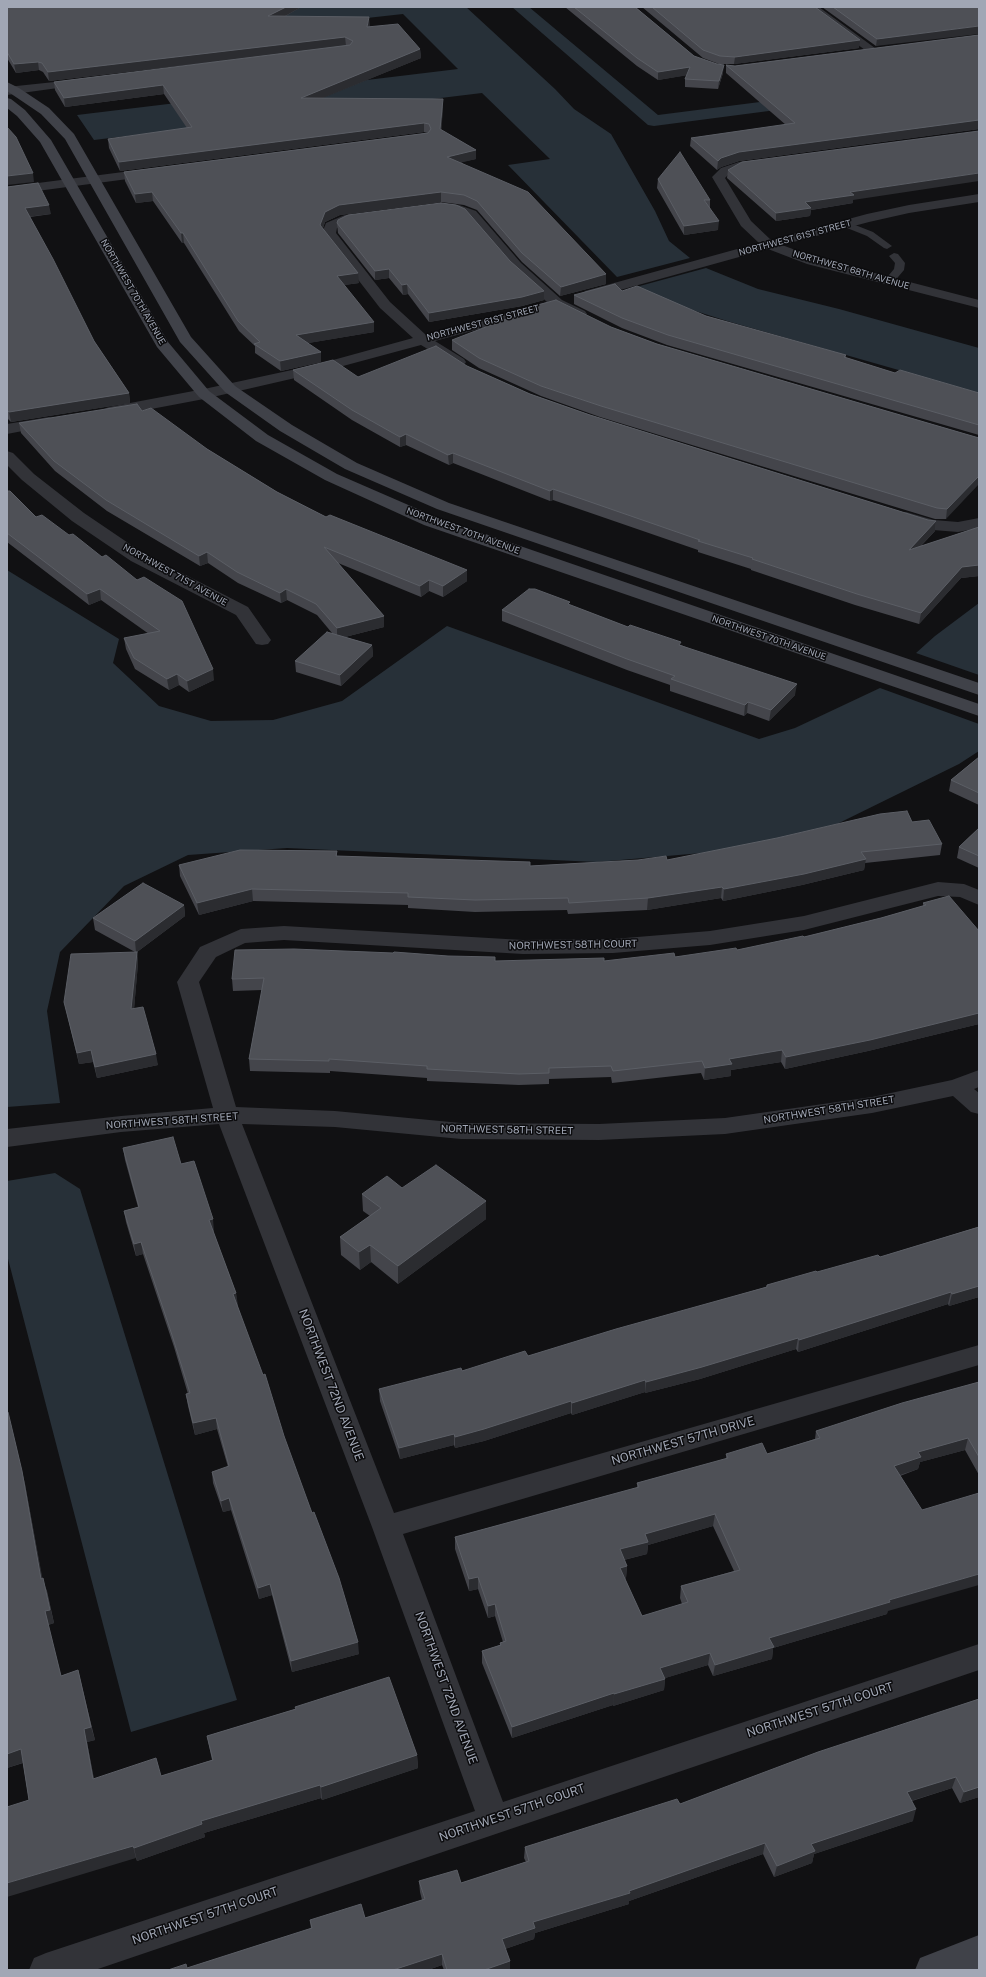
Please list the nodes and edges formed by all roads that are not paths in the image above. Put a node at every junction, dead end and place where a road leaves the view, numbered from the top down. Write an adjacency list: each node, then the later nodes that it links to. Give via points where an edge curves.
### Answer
1 (812, 7): 3 (street)
2 (888, 49): 3 (street)
3 (873, 51): 4 (street)
4 (857, 53)
5 (94, 80): 6 (street)
6 (10, 89): 10 (street, NORTHWEST 70TH AVENUE, via 45,111 70,137)
7 (7, 102): 11 (street, NORTHWEST 70TH AVENUE, via 21,113 45,140)
8 (770, 162): 17 (street, NORTHWEST 68TH AVENUE, via 739,166 725,171 718,177 746,223)
9 (165, 170): 10 (street)
10 (94, 180): 11 (street); 26 (street, NORTHWEST 70TH AVENUE, via 185,339)
11 (70, 183): 12 (street); 27 (street, NORTHWEST 70TH AVENUE, via 162,344)
12 (7, 191)
13 (979, 198): 16 (street, NORTHWEST 61ST STREET, via 909,209)
14 (426, 209): 21 (street, via 441,207 459,209 471,214 516,266)
15 (382, 215): 24 (street, via 345,219 331,226 329,233 385,305)
16 (846, 224): 17 (street, NORTHWEST 61ST STREET); 18 (lane, via 870,234)
17 (768, 245): 20 (street, NORTHWEST 68TH AVENUE, via 812,261); 21 (street, NORTHWEST 61ST STREET)
18 (887, 246)
19 (894, 256): 20 (lane, via 900,263 899,270)
20 (888, 280): 22 (street, NORTHWEST 68TH AVENUE)
21 (557, 303): 23 (street); 24 (street, NORTHWEST 61ST STREET)
22 (979, 304)
23 (590, 319)
24 (422, 340): 25 (street); 26 (street, NORTHWEST 61ST STREET, via 317,369)
25 (473, 372)
26 (230, 389): 27 (street, NORTHWEST 61ST STREET); 35 (street, NORTHWEST 70TH AVENUE, via 286,428 351,466 444,506)
27 (204, 394): 28 (street, NORTHWEST 61ST STREET); 36 (street, NORTHWEST 70TH AVENUE, via 262,438 331,477 430,521)
28 (96, 414)
29 (67, 419): 30 (street)
30 (7, 429)
31 (7, 456): 34 (street, NORTHWEST 71ST AVENUE, via 28,477 78,517 137,557 242,611)
32 (895, 513): 33 (street, via 933,525 958,527)
33 (979, 523)
34 (262, 640)
35 (979, 689)
36 (979, 710)
37 (979, 898): 38 (street, NORTHWEST 58TH COURT, via 964,891 938,889 804,923 710,938 613,946 523,947 284,933 241,936)
38 (208, 952): 42 (street, NORTHWEST 72ND AVENUE, via 188,982)
39 (979, 1078): 40 (street, NORTHWEST 58TH STREET)
40 (956, 1087): 41 (street); 42 (street, NORTHWEST 58TH STREET, via 872,1105 725,1126 599,1132 461,1131 335,1119)
41 (979, 1106)
42 (227, 1115): 43 (street, NORTHWEST 58TH STREET, via 120,1124); 45 (street, NORTHWEST 72ND AVENUE)
43 (7, 1138)
44 (979, 1355): 45 (street, NORTHWEST 57TH DRIVE)
45 (386, 1527): 47 (street, NORTHWEST 72ND AVENUE)
46 (979, 1657): 47 (street, NORTHWEST 57TH COURT)
47 (494, 1819): 49 (street, NORTHWEST 57TH COURT)
48 (979, 1952): 50 (street)
49 (46, 1970)
50 (932, 1970)

